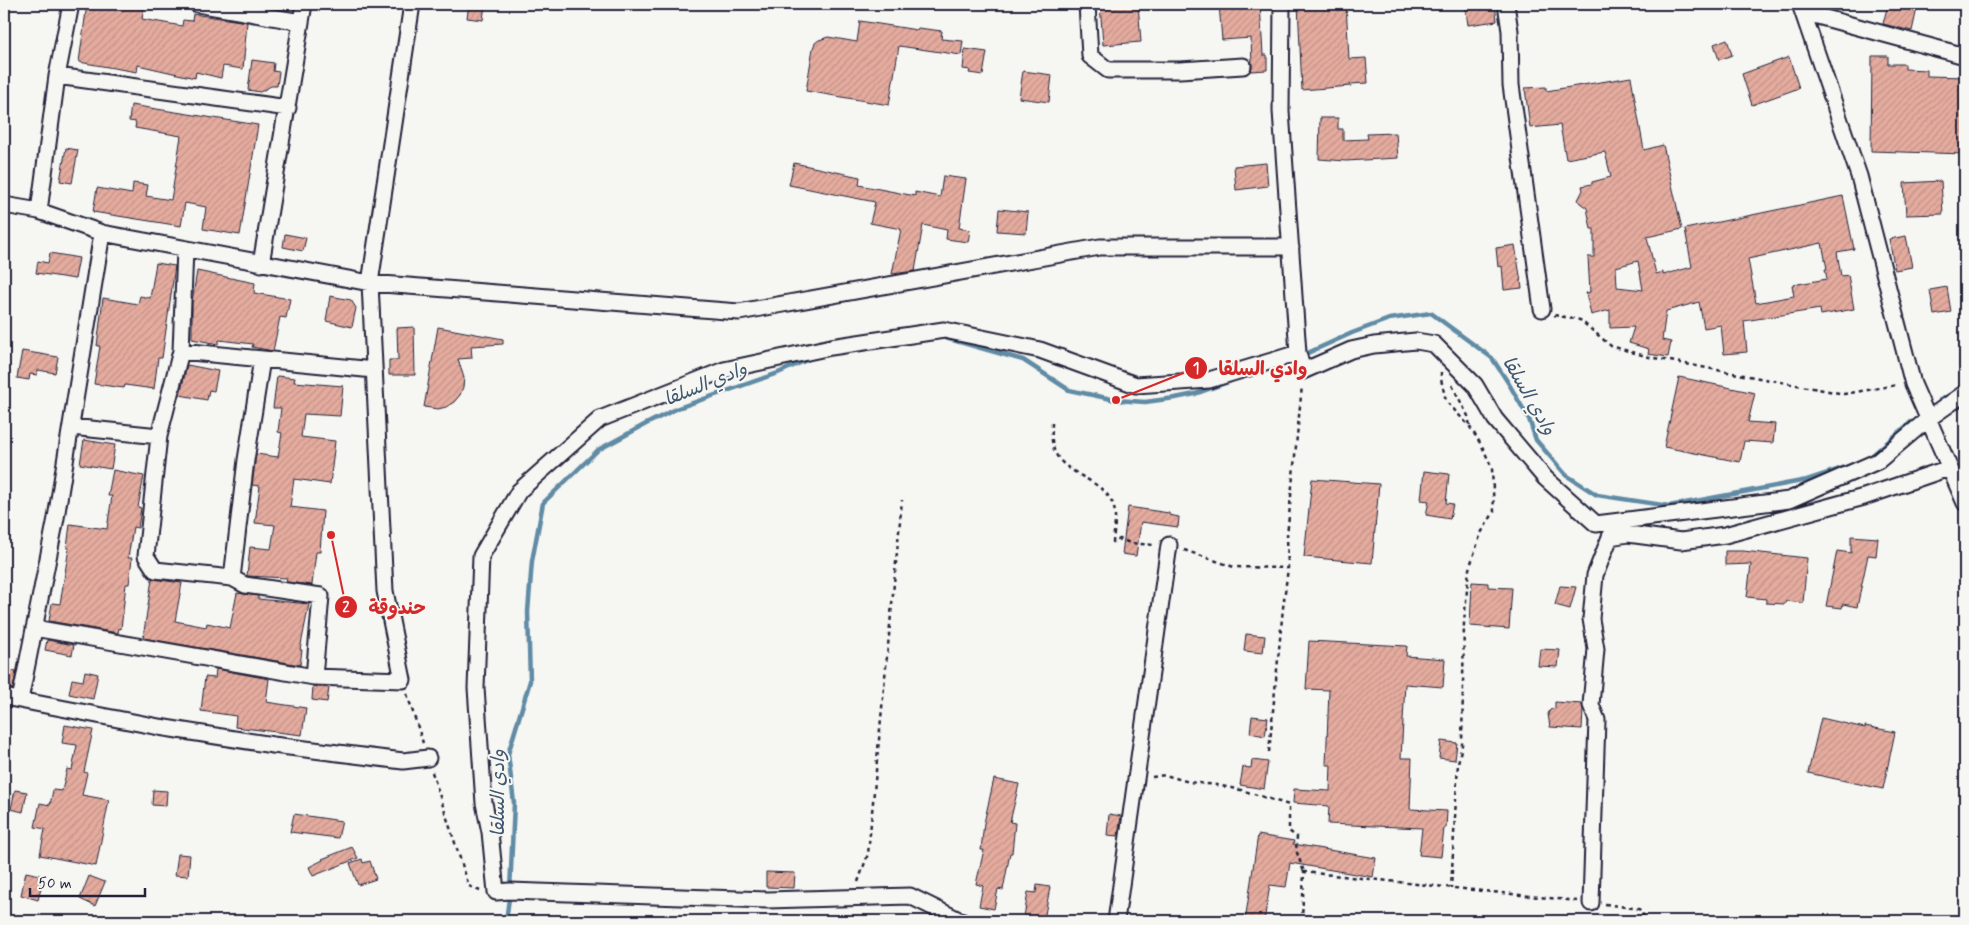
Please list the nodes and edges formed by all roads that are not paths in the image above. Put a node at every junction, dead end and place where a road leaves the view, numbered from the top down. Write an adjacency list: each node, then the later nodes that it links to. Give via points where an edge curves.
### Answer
1 (71, 4): 12 (street)
2 (198, 4): 9 (street)
3 (304, 4): 9 (street)
4 (412, 4): 20 (street)
5 (1087, 4): 11 (street, via 1090,56 1108,70)
6 (1282, 4): 17 (street, via 1280,87)
7 (1506, 4): 21 (street, via 1511,85)
8 (1801, 8): 10 (street); 27 (street, via 1859,176 1913,384)
9 (302, 22): 13 (street)
10 (1965, 56)
11 (1243, 66)
12 (57, 76): 13 (street); 15 (street)
13 (288, 108): 19 (street)
14 (4, 205): 15 (street)
15 (39, 211): 16 (street)
16 (102, 233): 18 (street); 28 (street)
17 (1291, 247): 20 (street, via 1100,247 739,312); 23 (street)
18 (185, 249): 19 (street); 22 (street)
19 (261, 264): 20 (street)
20 (370, 283): 25 (street)
21 (1542, 309)
22 (181, 351): 24 (street); 29 (street)
23 (1298, 353): 27 (street, via 1303,371 1351,350 1374,345 1416,341 1434,344 1476,385 1495,419 1545,478 1596,524 1789,500 1878,461); 40 (street, via 1209,380 1136,385 1040,350 944,330 832,348 724,370 600,419 519,491 481,556 476,688 484,803 496,892 767,900 910,896)
24 (262, 359): 25 (street); 33 (street)
25 (374, 370): 35 (street, via 385,591 403,680)
26 (1965, 393): 27 (street)
27 (1928, 419): 30 (street)
28 (71, 427): 29 (street); 34 (street)
29 (159, 436): 33 (street, via 146,556 155,570)
30 (1949, 468): 31 (street); 39 (street, via 1864,497 1725,535 1681,541 1628,534 1610,537 1596,575 1591,619 1596,649 1591,705 1597,720)
31 (1965, 503)
32 (1169, 545): 41 (street)
33 (232, 578): 35 (street, via 245,585 321,596)
34 (34, 628): 35 (street); 37 (street)
35 (314, 677)
36 (4, 697): 37 (street)
37 (20, 700): 38 (street, via 273,745 402,761)
38 (428, 758)
39 (1591, 903)
40 (962, 921)
41 (1116, 921)

